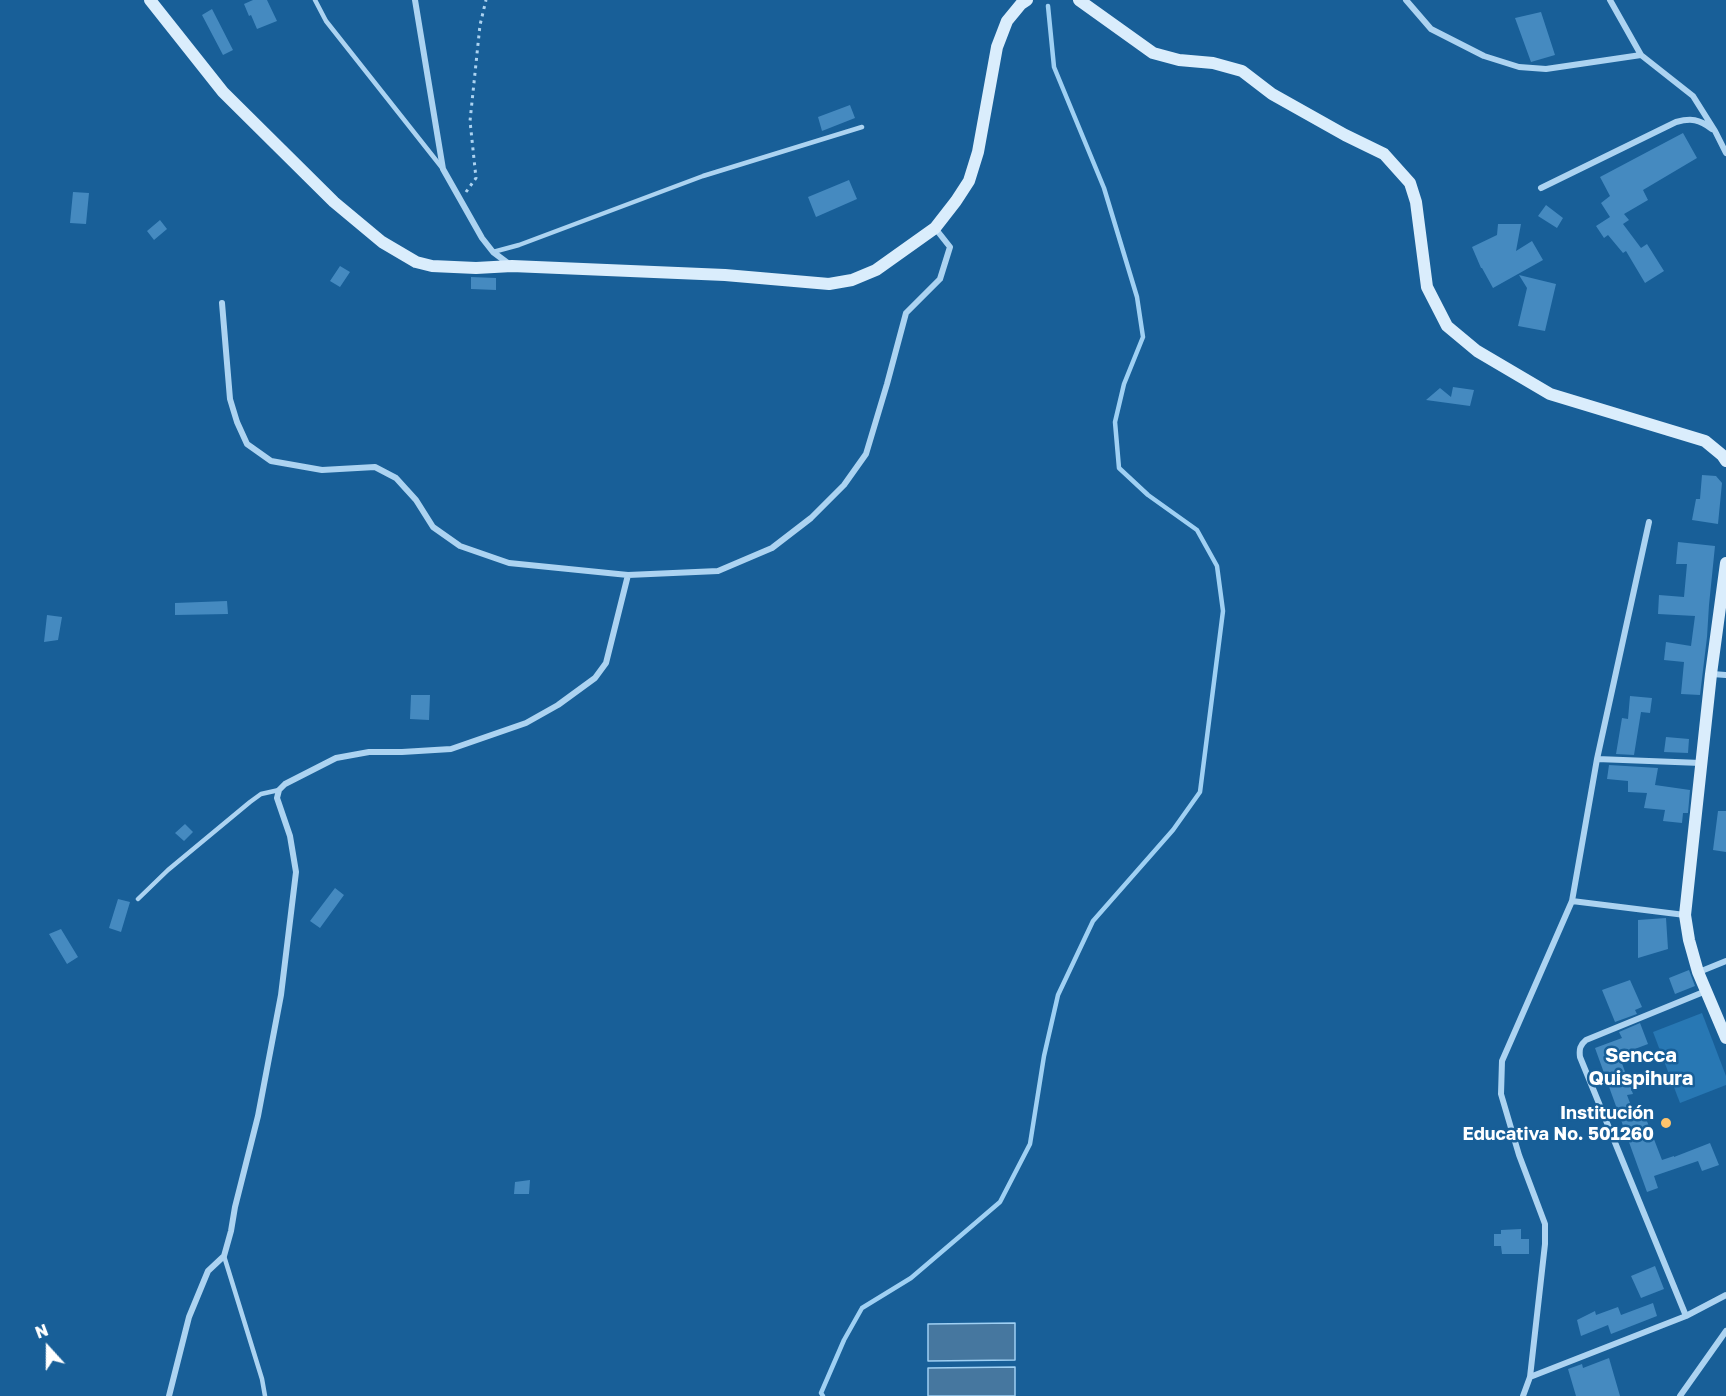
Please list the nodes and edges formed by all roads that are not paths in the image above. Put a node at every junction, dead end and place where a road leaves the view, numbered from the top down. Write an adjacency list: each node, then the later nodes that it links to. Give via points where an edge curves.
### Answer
1 (150, 0): 16 (main road, via 223,92 334,202 382,242 416,262 432,266)
2 (315, 0): 12 (lane, via 326,21)
3 (415, 0): 12 (street)
4 (1027, 0): 14 (main road, via 1007,21 997,47 969,181)
5 (1079, 0): 18 (main road, via 1153,53 1242,71 1272,94 1384,154 1410,183 1427,287 1447,326 1478,351 1550,394 1705,441)
6 (1406, 0): 8 (street, via 1431,29 1484,56 1519,67 1546,69)
7 (1610, 0): 8 (street)
8 (1641, 55): 10 (street, via 1693,96)
9 (862, 127): 15 (lane, via 703,176)
10 (1715, 131): 11 (street); 13 (street, via 1690,118)
11 (1726, 153)
12 (443, 169): 15 (street)
13 (1541, 188)
14 (935, 228): 16 (main road, via 876,270 829,284 725,275); 21 (street, via 950,247 940,279 906,313 866,454 844,485 811,518 772,548 718,571)
15 (493, 252): 16 (street)
16 (512, 266)
17 (222, 303): 21 (street, via 230,399 237,422 247,444 271,461 322,470 375,467 396,478 433,527 460,546 509,563)
18 (1726, 461)
19 (1648, 522): 24 (street)
20 (1726, 563): 22 (main road)
21 (628, 575): 26 (street, via 606,663 595,678 558,705 526,723 451,749 369,752 336,758)
22 (1711, 674): 23 (street); 25 (main road)
23 (1726, 675)
24 (1597, 759): 25 (street); 28 (street)
25 (1701, 763): 29 (main road)
26 (279, 790): 27 (lane, via 255,798); 34 (street, via 277,798 290,836 296,872 281,994 258,1116)
27 (138, 899)
28 (1572, 901): 29 (street); 38 (street, via 1502,1061 1501,1094 1545,1224)
29 (1685, 915): 31 (main road)
30 (1726, 961): 31 (street)
31 (1698, 972): 32 (main road)
32 (1706, 991): 33 (main road); 36 (street, via 1586,1040 1580,1051)
33 (1726, 1038)
34 (224, 1256): 39 (street, via 208,1271 189,1317); 40 (lane)
35 (1726, 1295): 36 (street)
36 (1686, 1316): 38 (street)
37 (1726, 1331): 42 (street)
38 (1530, 1377): 41 (street)
39 (169, 1396)
40 (266, 1396)
41 (1523, 1396)
42 (1680, 1396)

